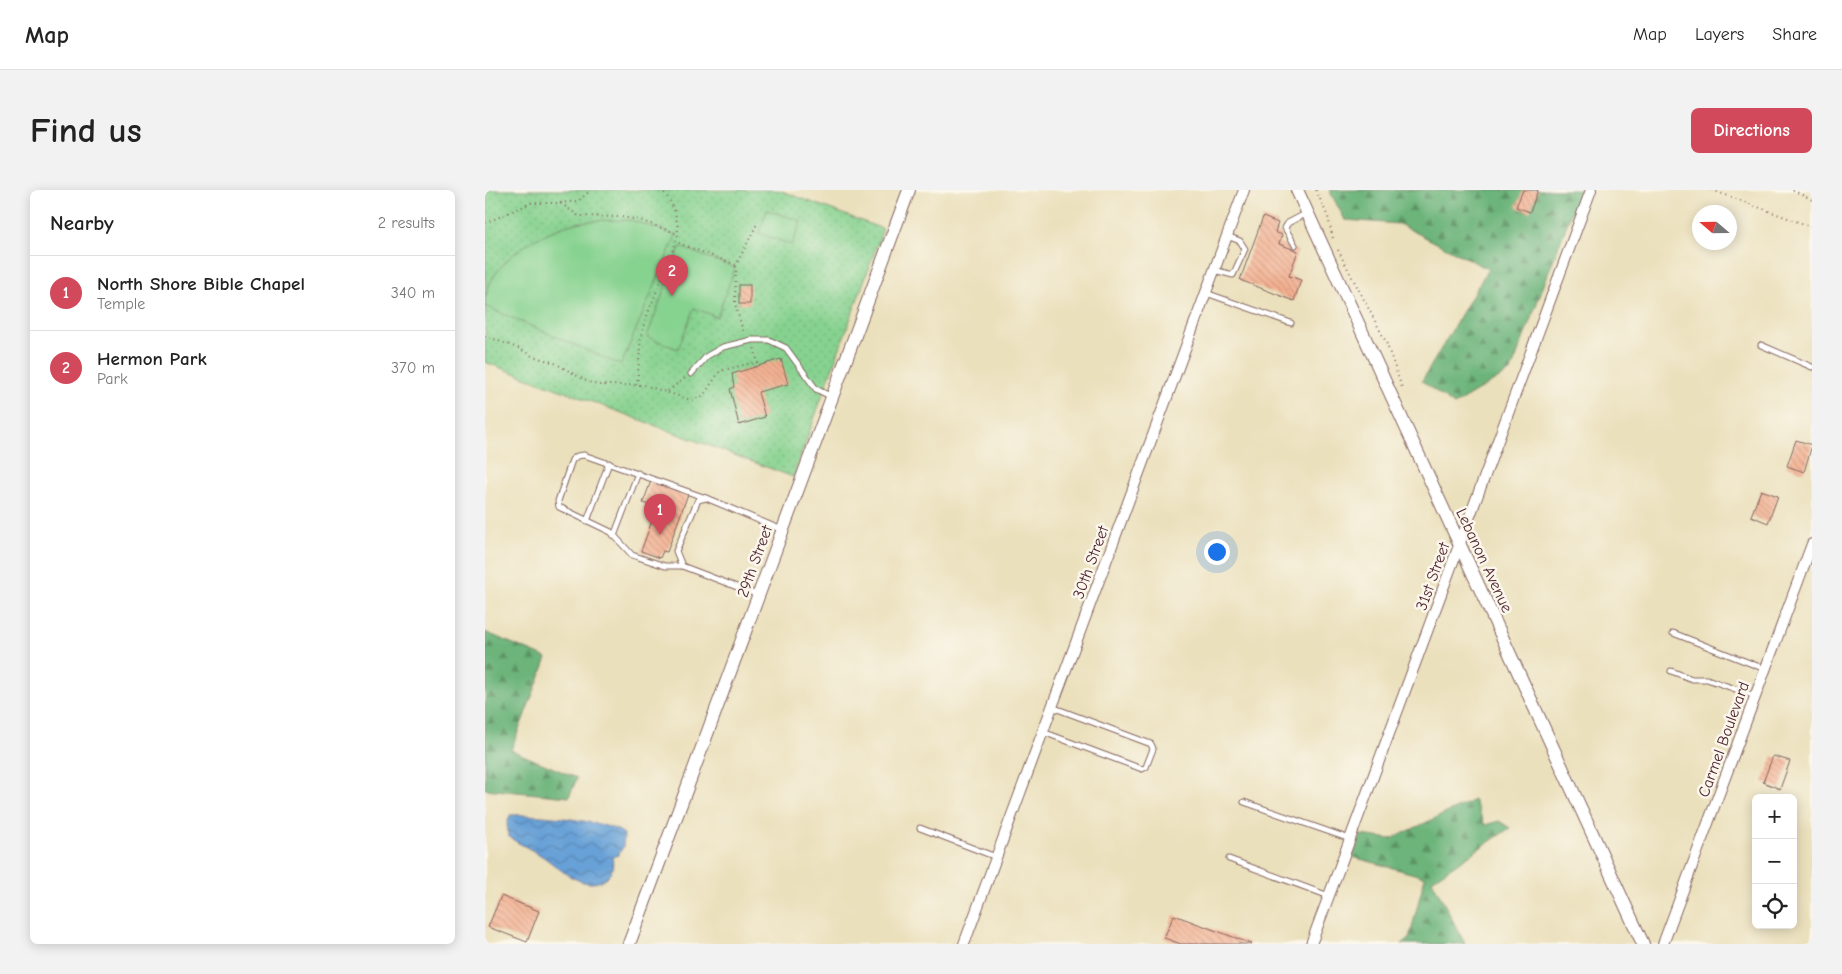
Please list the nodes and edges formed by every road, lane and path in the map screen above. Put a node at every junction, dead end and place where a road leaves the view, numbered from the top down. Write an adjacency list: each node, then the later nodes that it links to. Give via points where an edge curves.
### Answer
1 (591, 190): 11 (path, via 578,201)
2 (659, 190): 16 (path, via 669,199)
3 (909, 190): 34 (street, 29th Street)
4 (1245, 190): 17 (street, 30th Street)
5 (1297, 190): 12 (street, Lebanon Avenue)
6 (1316, 190): 19 (path, via 1328,217)
7 (1591, 190): 41 (street, 31st Street)
8 (1711, 190): 15 (path)
9 (1793, 190): 10 (path)
10 (1812, 200)
11 (560, 203): 13 (path, via 531,203); 16 (path, via 579,216 640,220)
12 (1307, 212): 20 (lane, via 1287,223 1285,228); 41 (street, Lebanon Avenue)
13 (485, 223)
14 (757, 224): 22 (path)
15 (1812, 227)
16 (678, 234): 18 (path)
17 (1227, 236): 23 (street, 30th Street); 23 (lane, via 1240,241 1245,249 1233,274)
18 (676, 242): 22 (path); 31 (path, via 645,321)
19 (1334, 242)
20 (1295, 245)
21 (1338, 250): 33 (path, via 1386,342 1402,386)
22 (736, 265): 27 (path, via 735,304)
23 (1215, 270): 24 (street, 30th Street)
24 (1206, 293): 25 (lane); 49 (street, 30th Street)
25 (1291, 323)
26 (485, 336): 31 (path, via 555,363 588,382)
27 (749, 340): 30 (lane, via 723,347 707,356); 32 (path, via 758,363 721,371 703,396 691,400); 34 (lane, via 769,340 786,348 816,389)
28 (1761, 345): 29 (lane)
29 (1812, 367)
30 (691, 374): 32 (path)
31 (637, 385): 32 (path)
32 (668, 391)
33 (1401, 396)
34 (832, 398): 39 (street, 29th Street)
35 (609, 463): 36 (lane); 38 (lane); 38 (lane, via 584,455 572,460 558,501 559,507)
36 (638, 473): 37 (lane); 40 (lane)
37 (706, 498): 39 (lane); 43 (lane, via 698,500 693,508 676,551)
38 (587, 521): 40 (lane)
39 (783, 530): 44 (street, 29th Street)
40 (614, 536): 43 (lane, via 632,555 665,566)
41 (1459, 544): 53 (street, 31st Street); 60 (street, Lebanon Avenue)
42 (1812, 544): 46 (street, Carmel Boulevard)
43 (682, 566): 44 (lane)
44 (759, 595): 57 (street, 29th Street)
45 (1673, 633): 46 (lane)
46 (1765, 670): 48 (street, Carmel Boulevard)
47 (1671, 671): 48 (lane, via 1692,679 1707,679)
48 (1755, 696): 61 (street, Carmel Boulevard)
49 (1052, 707): 50 (street, 30th Street); 50 (lane, via 1151,744 1153,749 1142,770)
50 (1043, 732): 54 (street, 30th Street)
51 (1244, 802): 53 (lane)
52 (920, 828): 54 (lane)
53 (1349, 839): 56 (street, 31st Street)
54 (996, 857): 58 (street, 30th Street)
55 (1229, 858): 56 (lane)
56 (1329, 896): 59 (street, 31st Street)
57 (629, 944)
58 (964, 944)
59 (1311, 944)
60 (1643, 944)
61 (1663, 944)

